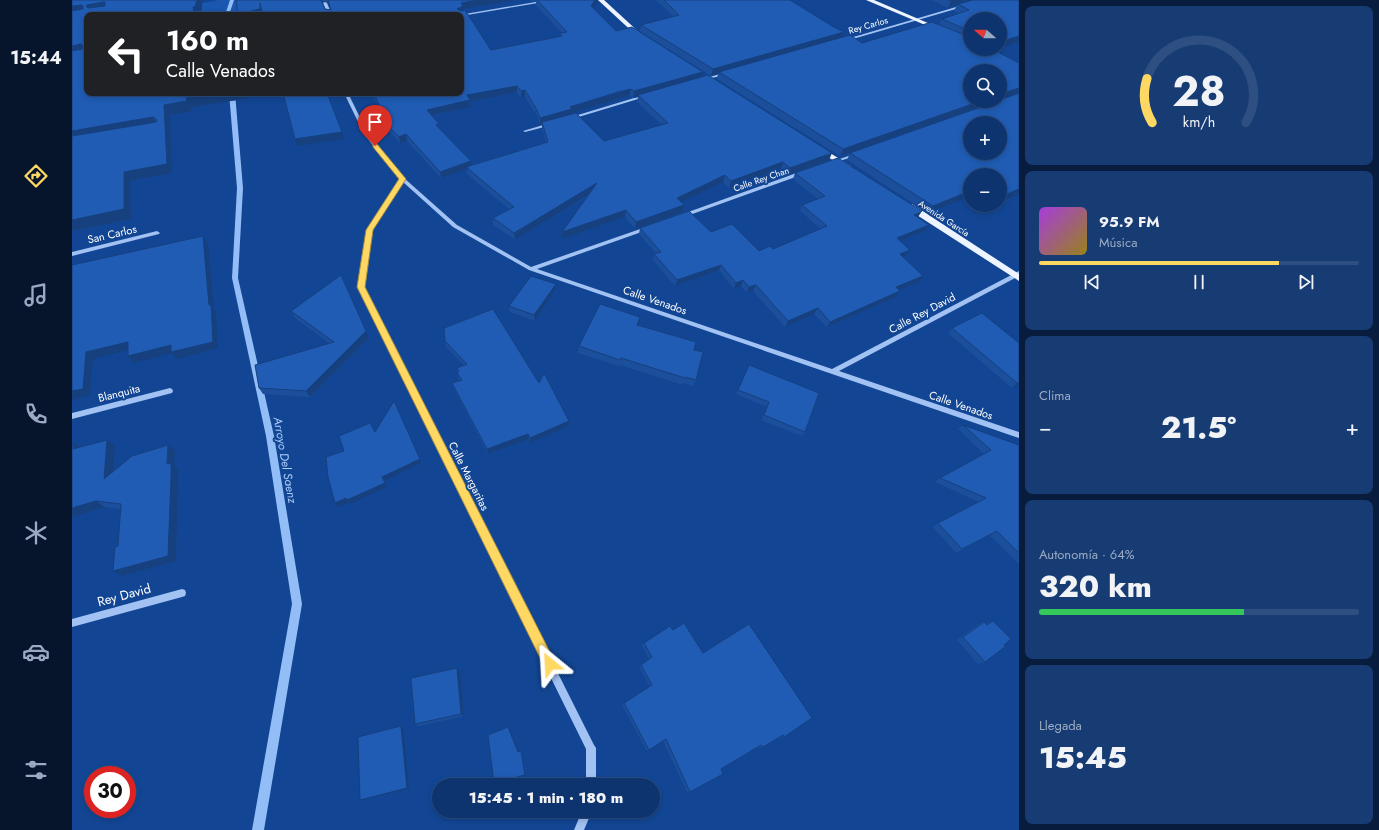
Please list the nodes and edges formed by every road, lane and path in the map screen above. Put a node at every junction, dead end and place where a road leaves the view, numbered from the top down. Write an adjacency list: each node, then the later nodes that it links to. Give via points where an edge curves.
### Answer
1 (554, 0): 7 (street)
2 (601, 0): 11 (main road)
3 (869, 0): 8 (main road)
4 (325, 3): 6 (street)
5 (970, 4): 8 (street, Rey Carlos)
6 (329, 12)
7 (464, 15)
8 (918, 19): 9 (main road); 10 (street, Rey Carlos)
9 (944, 31)
10 (843, 40)
11 (648, 41)
12 (731, 72): 14 (street)
13 (702, 77): 14 (main road)
14 (709, 78): 15 (main road)
15 (716, 82)
16 (347, 96): 27 (street, Calle Venados, via 366,134)
17 (648, 96): 18 (street)
18 (564, 120)
19 (556, 122): 20 (street)
20 (526, 131)
21 (812, 144): 23 (main road)
22 (860, 153): 23 (street)
23 (838, 160): 24 (street); 25 (main road)
24 (831, 163)
25 (851, 169)
26 (808, 171): 29 (street, Calle Rey Chan)
27 (402, 179): 33 (street, Calle Venados, via 455,226); 41 (street, Calle Margaritas, via 370,230 361,287 591,748)
28 (904, 203): 34 (main road, Avenida García)
29 (674, 219)
30 (651, 227): 33 (street)
31 (157, 233): 32 (street, San Carlos)
32 (72, 254)
33 (531, 269): 35 (street, Calle Venados)
34 (1018, 275): 35 (street, Calle Rey David)
35 (834, 371): 38 (street, Calle Venados)
36 (170, 391): 37 (street, Blanquita)
37 (72, 416)
38 (1019, 435)
39 (182, 593): 40 (street, Rey David)
40 (72, 623)
41 (591, 778)
42 (584, 818): 43 (street)
43 (579, 830)

